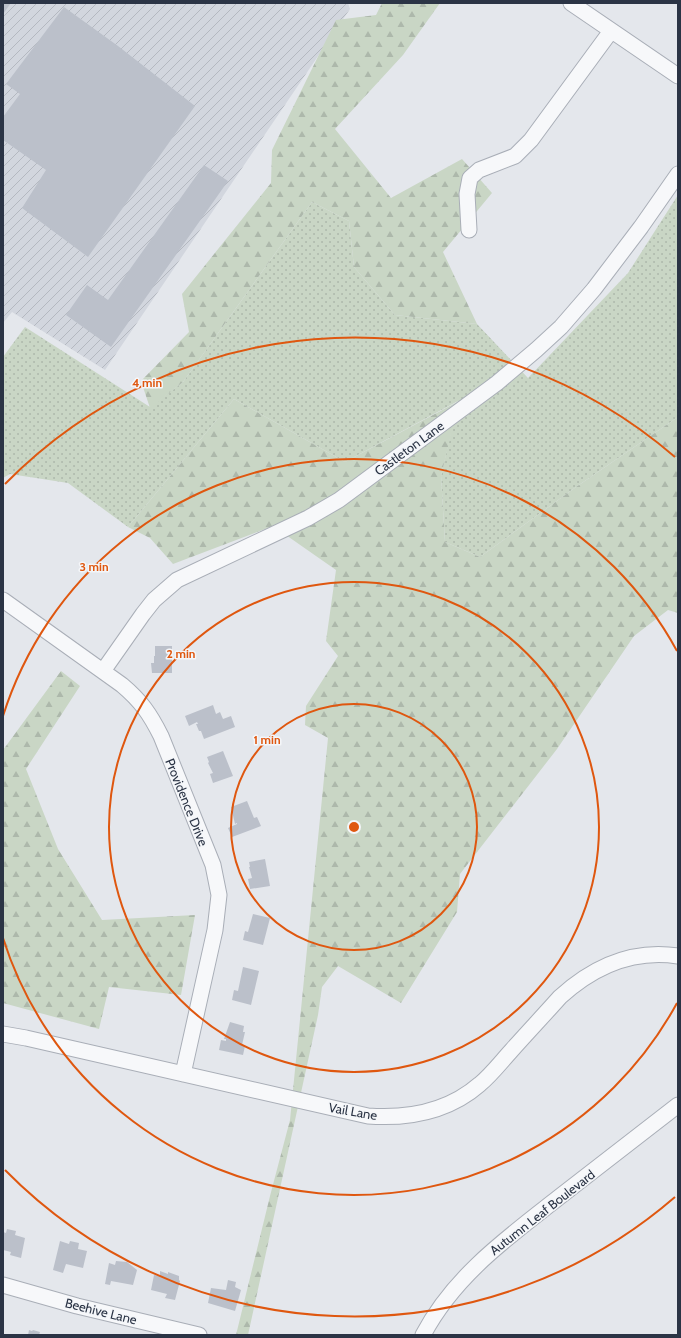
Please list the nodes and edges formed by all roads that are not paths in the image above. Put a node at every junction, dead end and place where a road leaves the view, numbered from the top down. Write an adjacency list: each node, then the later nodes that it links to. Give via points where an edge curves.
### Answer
1 (571, 3): 2 (street)
2 (611, 31): 3 (street); 5 (street, via 531,140 515,156 479,170 470,178)
3 (678, 76)
4 (678, 174): 7 (street, Castleton Lane, via 641,227 561,327 497,384 339,500 308,518 177,580 154,600)
5 (469, 230)
6 (3, 600): 7 (street, Providence Drive)
7 (103, 671): 10 (street, Providence Drive, via 132,694 151,716 213,865 217,882 219,895 216,930)
8 (678, 956): 10 (street, Vail Lane, via 634,957 609,964 584,977 560,997 479,1085 447,1105 422,1113 395,1117 368,1116)
9 (3, 1034): 10 (street, Vail Lane)
10 (183, 1074)
11 (678, 1105): 14 (street, Autumn Leaf Boulevard, via 484,1258 453,1290)
12 (3, 1285): 13 (street, Beehive Lane, via 77,1306)
13 (199, 1335)
14 (423, 1335)

